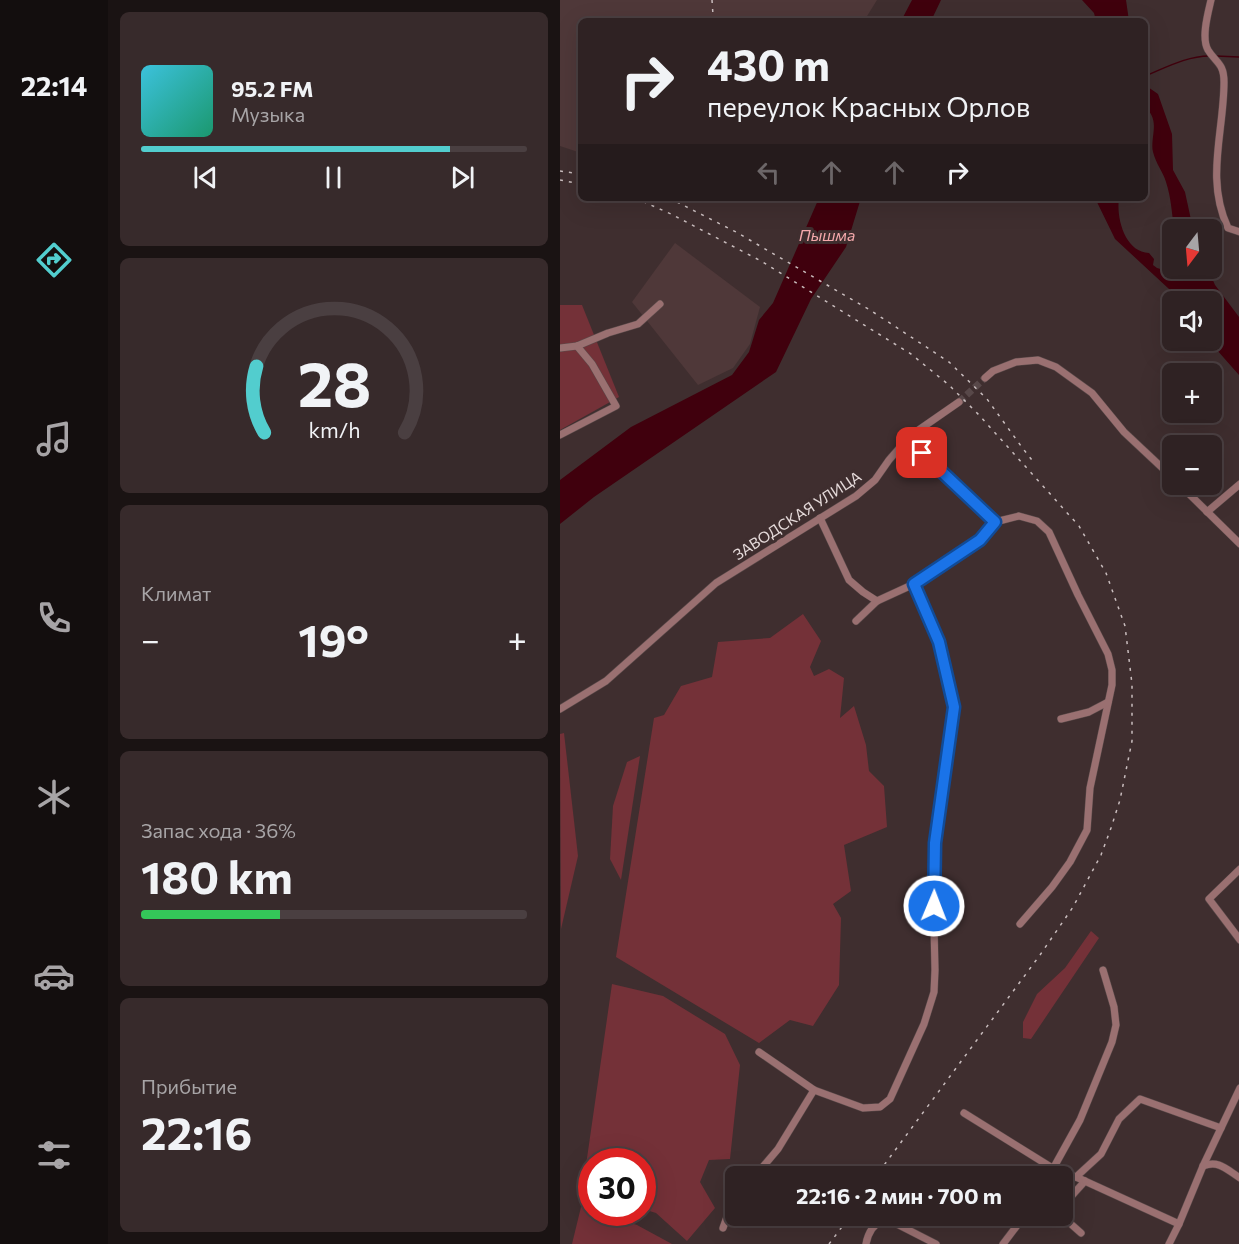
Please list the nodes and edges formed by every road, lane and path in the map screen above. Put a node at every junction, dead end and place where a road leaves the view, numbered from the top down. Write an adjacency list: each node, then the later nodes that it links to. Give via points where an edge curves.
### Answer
1 (1211, 0): 2 (street, via 1205,32 1207,48 1222,66 1224,80 1217,196 1228,228)
2 (1240, 232)
3 (660, 304): 4 (street, via 638,324)
4 (577, 346): 5 (street); 8 (street, via 616,406)
5 (560, 348)
6 (986, 378): 10 (street, via 1016,362 1038,360 1056,367 1092,393 1124,432)
7 (959, 402): 9 (street, ЗАВОДСКАЯ УЛИЦА)
8 (560, 435)
9 (910, 436): 14 (street, ЗАВОДСКАЯ УЛИЦА, via 875,480); 15 (street, via 922,453)
10 (1162, 468)
11 (1240, 484): 13 (street)
12 (1190, 495): 13 (street)
13 (1207, 512): 16 (street)
14 (820, 518): 18 (street, via 849,580); 21 (street, ЗАВОДСКАЯ УЛИЦА, via 716,583 606,681)
15 (995, 522): 17 (street, via 980,540); 20 (street, via 1019,516 1037,521 1049,532 1108,654 1112,669)
16 (1240, 544)
17 (914, 584): 18 (street); 29 (street, via 939,642 954,707 935,843 934,992 890,1099 880,1107 863,1108)
18 (877, 601): 19 (street)
19 (856, 621)
20 (1108, 702): 22 (street); 24 (street, via 1090,788 1086,830 1064,870)
21 (560, 709)
22 (1061, 719)
23 (1240, 869): 25 (street, via 1209,899)
24 (1020, 924)
25 (1240, 940)
26 (1103, 970): 36 (street, via 1114,1007 1116,1025 1112,1042 1080,1120)
27 (760, 1052): 29 (street)
28 (1240, 1088): 31 (street)
29 (814, 1090): 34 (street)
30 (964, 1113): 35 (street)
31 (1221, 1128): 32 (street); 39 (street, via 1140,1099 1119,1119 1101,1154)
32 (1211, 1147): 33 (street); 37 (street)
33 (1218, 1164): 37 (street); 40 (street)
34 (764, 1166)
35 (1041, 1166)
36 (1055, 1166)
37 (1203, 1166): 43 (street)
38 (1073, 1177): 39 (street)
39 (1076, 1177): 41 (street)
40 (1240, 1178)
41 (1085, 1181): 43 (street); 46 (street, via 1067,1201 1063,1217)
42 (725, 1222): 45 (street)
43 (1179, 1224): 50 (street)
44 (1017, 1226): 49 (street)
45 (723, 1228)
46 (1081, 1233)
47 (866, 1244): 48 (street, via 877,1222 885,1218)
48 (936, 1244)
49 (1003, 1244)
50 (1169, 1244)

